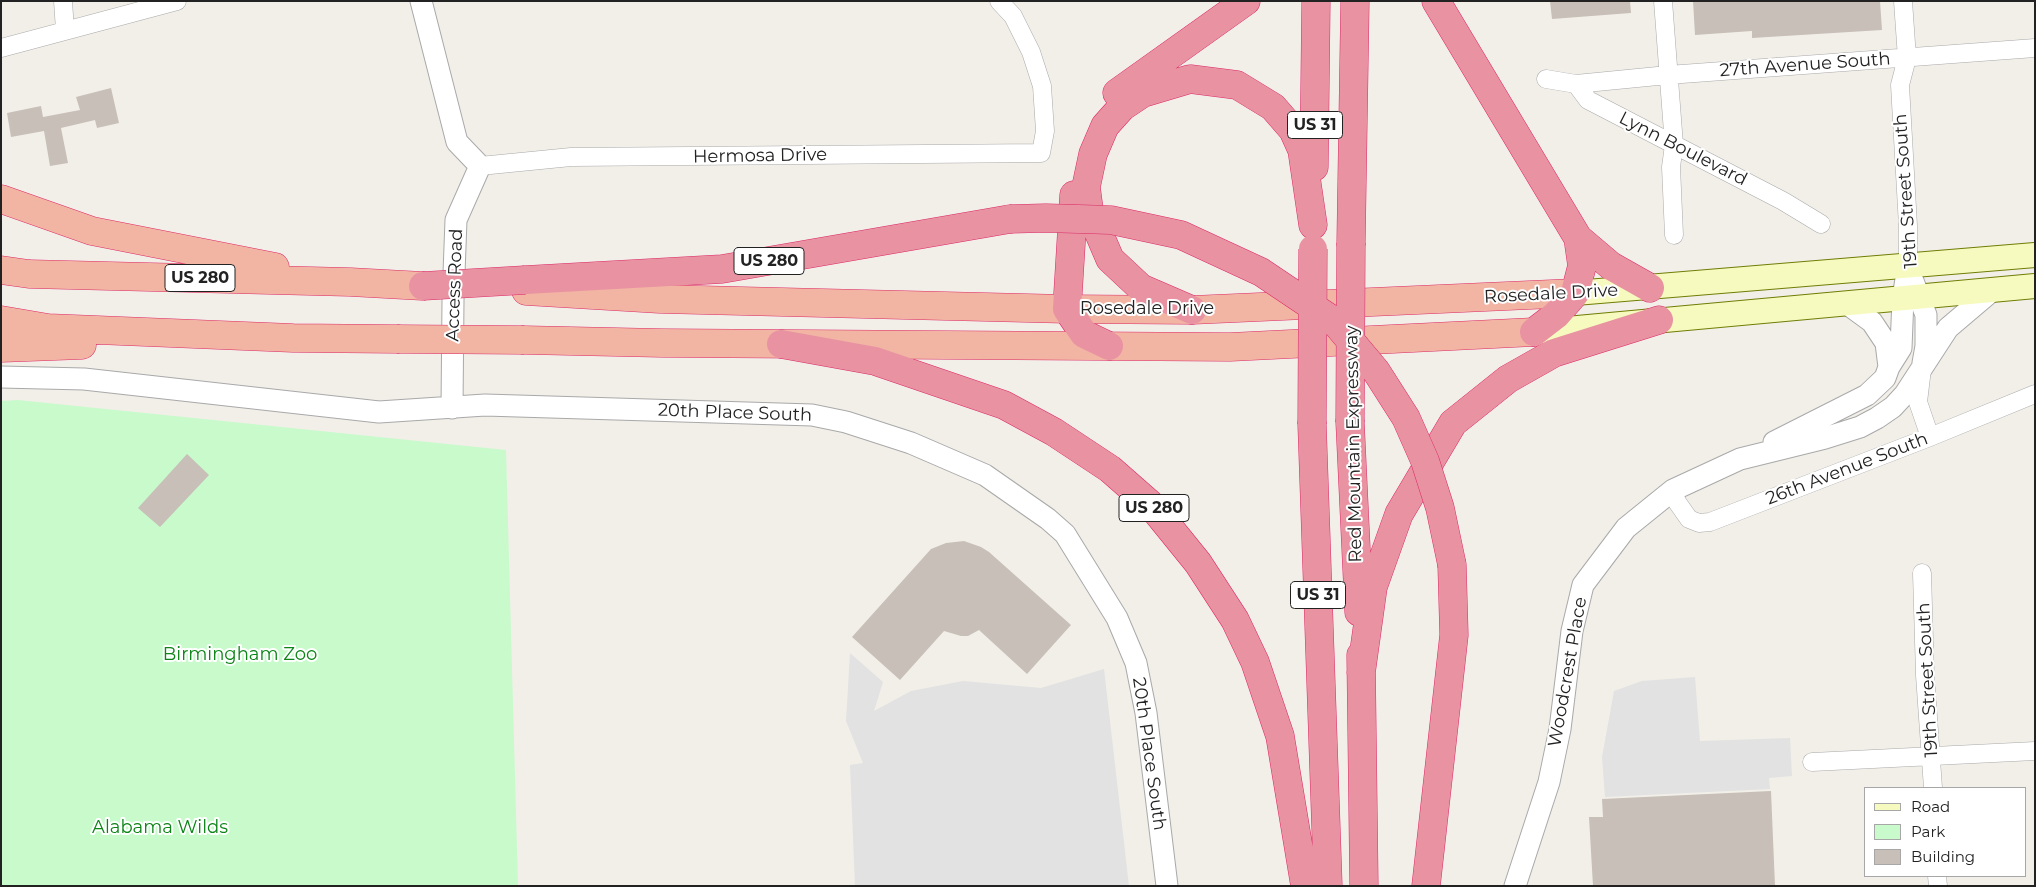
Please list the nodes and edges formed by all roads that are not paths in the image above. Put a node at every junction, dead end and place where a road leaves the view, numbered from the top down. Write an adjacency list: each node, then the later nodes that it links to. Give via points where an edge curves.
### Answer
1 (63, 1): 11 (street)
2 (177, 1): 11 (street)
3 (421, 1): 19 (street, via 457,142)
4 (999, 1): 19 (street, Hermosa Drive, via 1013,16 1031,52 1042,86 1045,131 1041,153 571,157)
5 (1246, 1): 36 (highway, via 1107,101 1089,122 1076,153)
6 (1316, 1): 23 (highway, US 31)
7 (1355, 1): 54 (highway, Red Mountain Expressway / US 31, bridge, via 1350,422)
8 (1436, 1): 24 (highway)
9 (1663, 1): 15 (street)
10 (1903, 1): 14 (street, 19th Street South)
11 (65, 30): 12 (street)
12 (1, 48)
13 (2035, 48): 14 (street, 27th Avenue South)
14 (1907, 58): 15 (street, 27th Avenue South); 26 (street, 19th Street South, via 1900,86)
15 (1668, 75): 17 (street, 27th Avenue South); 18 (street)
16 (1546, 79): 17 (street)
17 (1576, 84): 18 (street, Lynn Boulevard, via 1588,100)
18 (1674, 145): 21 (street, Lynn Boulevard); 22 (street, via 1671,167)
19 (480, 166): 49 (street, Access Road, via 456,220)
20 (1, 199): 28 (highway, via 92,231)
21 (1821, 224)
22 (1674, 234)
23 (1313, 237): 37 (highway, via 1302,150 1293,130 1273,107 1237,85 1190,79 1143,93 1122,107 1105,126 1093,154 1086,187 1089,210 1110,259 1141,288); 61 (highway, US 31, bridge, via 1312,424)
24 (1578, 238): 31 (highway, via 1612,266); 33 (highway, via 1582,266)
25 (2035, 255): 26 (main road, Rosedale Drive)
26 (1908, 266): 31 (main road, Rosedale Drive); 34 (street)
27 (1, 270): 28 (highway, US 280, via 29,274)
28 (350, 282): 29 (highway, US 280, bridge)
29 (526, 285): 36 (highway, Rosedale Drive, via 660,299); 63 (highway, US 280, bridge, via 722,269 1010,220 1046,218 1111,220 1181,235 1261,272 1334,321 1376,371 1406,418 1437,498 1452,565 1454,635)
30 (2035, 286): 32 (main road, Rosedale Drive)
31 (1650, 288): 33 (main road, Rosedale Drive)
32 (1994, 289): 34 (main road, Rosedale Drive); 46 (street, via 1948,328)
33 (1575, 293): 37 (highway, Rosedale Drive); 40 (highway, via 1556,315)
34 (1911, 297): 35 (main road, Rosedale Drive); 45 (street, via 1901,348); 46 (street, via 1926,315)
35 (1846, 303): 39 (main road, Rosedale Drive); 45 (street, via 1872,322 1886,343)
36 (1067, 309): 37 (highway, Rosedale Drive); 43 (highway, via 1084,334)
37 (1192, 310)
38 (1, 320): 41 (highway, US 280, via 48,328)
39 (1659, 320): 40 (main road, Rosedale Drive); 54 (highway, via 1554,352 1508,379 1453,423 1399,514 1374,587)
40 (1534, 332): 43 (highway, Rosedale Drive, via 1230,347)
41 (292, 338): 42 (highway, US 280, bridge); 44 (highway)
42 (781, 344): 43 (highway, Rosedale Drive); 60 (highway, US 280, via 875,361 1004,406 1054,432 1110,470 1152,505 1198,563 1235,620 1256,662 1280,736)
43 (1109, 346)
44 (1, 348)
45 (1889, 367): 51 (street, via 1885,378 1867,395)
46 (1922, 368): 50 (street, via 1918,402); 51 (street, via 1892,407 1868,422 1825,438)
47 (1, 377): 49 (street, 20th Place South, via 84,379 379,412)
48 (2035, 394): 50 (street, 26th Avenue South)
49 (452, 408): 59 (street, 20th Place South, via 484,405 812,415 846,422 911,443 985,475 1065,534 1117,618 1136,662 1146,713)
50 (1930, 436): 52 (street, 26th Avenue South, via 1710,522 1699,523 1689,519 1677,502)
51 (1740, 460): 52 (street, Woodcrest Place)
52 (1674, 490): 64 (street, Woodcrest Place, via 1626,528 1583,585 1572,631 1560,729 1549,782)
53 (1922, 573): 56 (street, 19th Street South, via 1925,676)
54 (1361, 673): 62 (highway, Red Mountain Expressway / US 31)
55 (2035, 751): 56 (street)
56 (1932, 756): 57 (street); 58 (street, 19th Street South)
57 (1812, 762)
58 (1933, 787)
59 (1167, 886)
60 (1305, 886)
61 (1328, 886)
62 (1364, 886)
63 (1426, 886)
64 (1515, 886)

